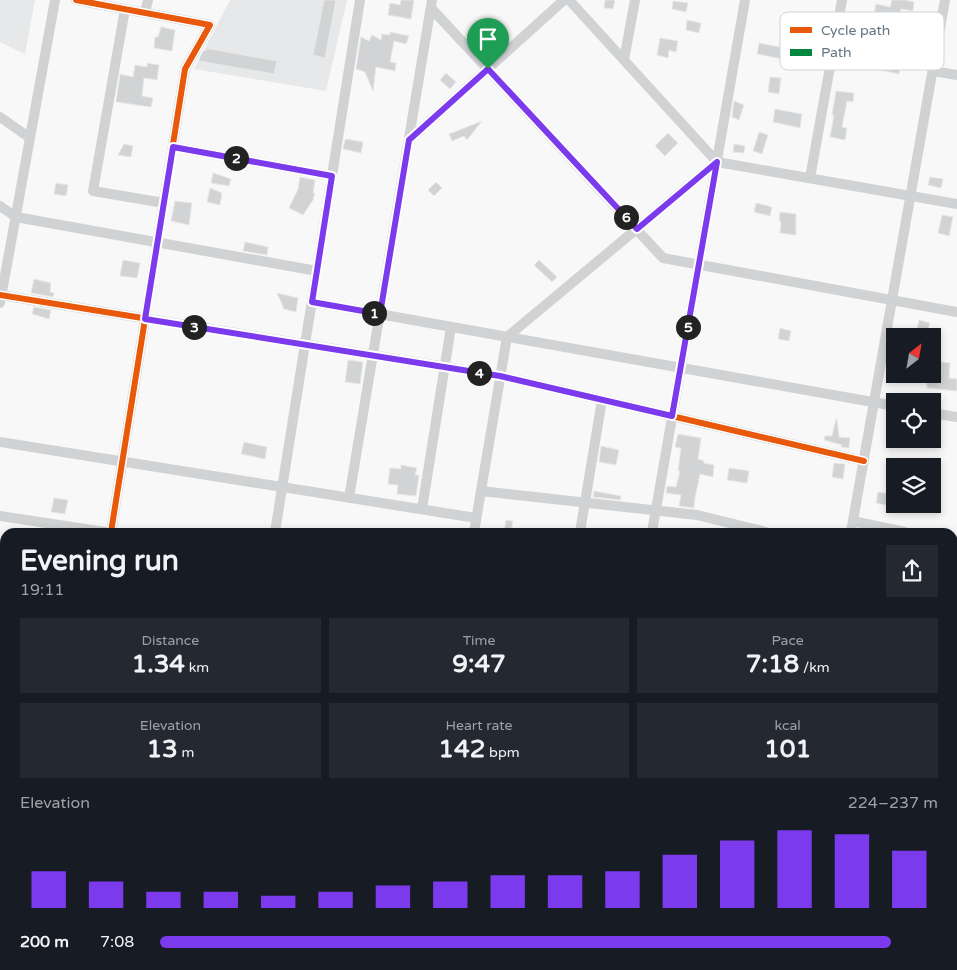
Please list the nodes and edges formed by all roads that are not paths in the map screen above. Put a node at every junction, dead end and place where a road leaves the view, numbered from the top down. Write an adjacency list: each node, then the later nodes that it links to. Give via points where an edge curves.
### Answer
1 (56, 0): 18 (street)
2 (76, 0): 10 (street)
3 (148, 0): 11 (street)
4 (360, 0): 22 (street)
5 (564, 0): 13 (street)
6 (570, 0): 12 (street)
7 (635, 0): 12 (street)
8 (745, 0): 21 (street)
9 (431, 4): 13 (street); 19 (street)
10 (125, 9): 11 (street); 25 (street, via 93,191)
11 (146, 13): 20 (street, via 210,25 185,69)
12 (624, 60): 21 (street)
13 (488, 69): 19 (street); 29 (street)
14 (829, 70): 23 (street)
15 (933, 71): 16 (street); 24 (street)
16 (957, 75)
17 (0, 117): 18 (street)
18 (30, 138): 28 (street)
19 (409, 140): 37 (street)
20 (173, 147): 22 (street); 25 (street)
21 (717, 162): 23 (street); 29 (street); 31 (street)
22 (332, 176): 32 (street)
23 (810, 178): 24 (street)
24 (911, 196): 26 (street); 34 (street)
25 (164, 203): 30 (street)
26 (957, 204)
27 (0, 206): 28 (street)
28 (16, 217): 30 (street); 33 (street)
29 (637, 229): 31 (street, via 663,258); 40 (street)
30 (157, 242): 32 (street); 38 (street)
31 (699, 264): 34 (street); 44 (street)
32 (317, 271): 35 (street)
33 (0, 298): 38 (street)
34 (892, 300): 36 (street); 47 (street)
35 (312, 302): 37 (street); 41 (street)
36 (957, 312)
37 (380, 314): 39 (street); 42 (street)
38 (145, 319): 41 (street); 53 (street)
39 (451, 327): 40 (street); 43 (street)
40 (507, 337): 44 (street); 45 (street)
41 (305, 345): 42 (street); 55 (street)
42 (373, 356): 43 (street); 57 (street)
43 (445, 367): 45 (street); 59 (street)
44 (681, 368): 47 (street); 50 (street)
45 (500, 376): 46 (street); 56 (street)
46 (602, 400): 50 (street); 58 (street)
47 (874, 402): 48 (street); 54 (street)
48 (886, 404)
49 (941, 414): 51 (street)
50 (672, 416): 54 (street); 60 (street)
51 (957, 417)
52 (0, 442): 53 (street)
53 (122, 461): 55 (street); 65 (street)
54 (864, 461): 63 (street)
55 (282, 487): 57 (street); 66 (street)
56 (481, 491): 58 (street); 62 (street)
57 (349, 498): 59 (street)
58 (584, 502): 60 (street); 68 (street)
59 (422, 509): 62 (street)
60 (656, 510): 69 (street); 70 (street, via 697,515)
61 (0, 516): 64 (street)
62 (476, 518): 67 (street)
63 (853, 521): 71 (street); 72 (street)
64 (79, 528)
65 (111, 528)
66 (276, 528)
67 (475, 528)
68 (581, 528)
69 (653, 528)
70 (750, 528)
71 (852, 528)
72 (886, 528)

